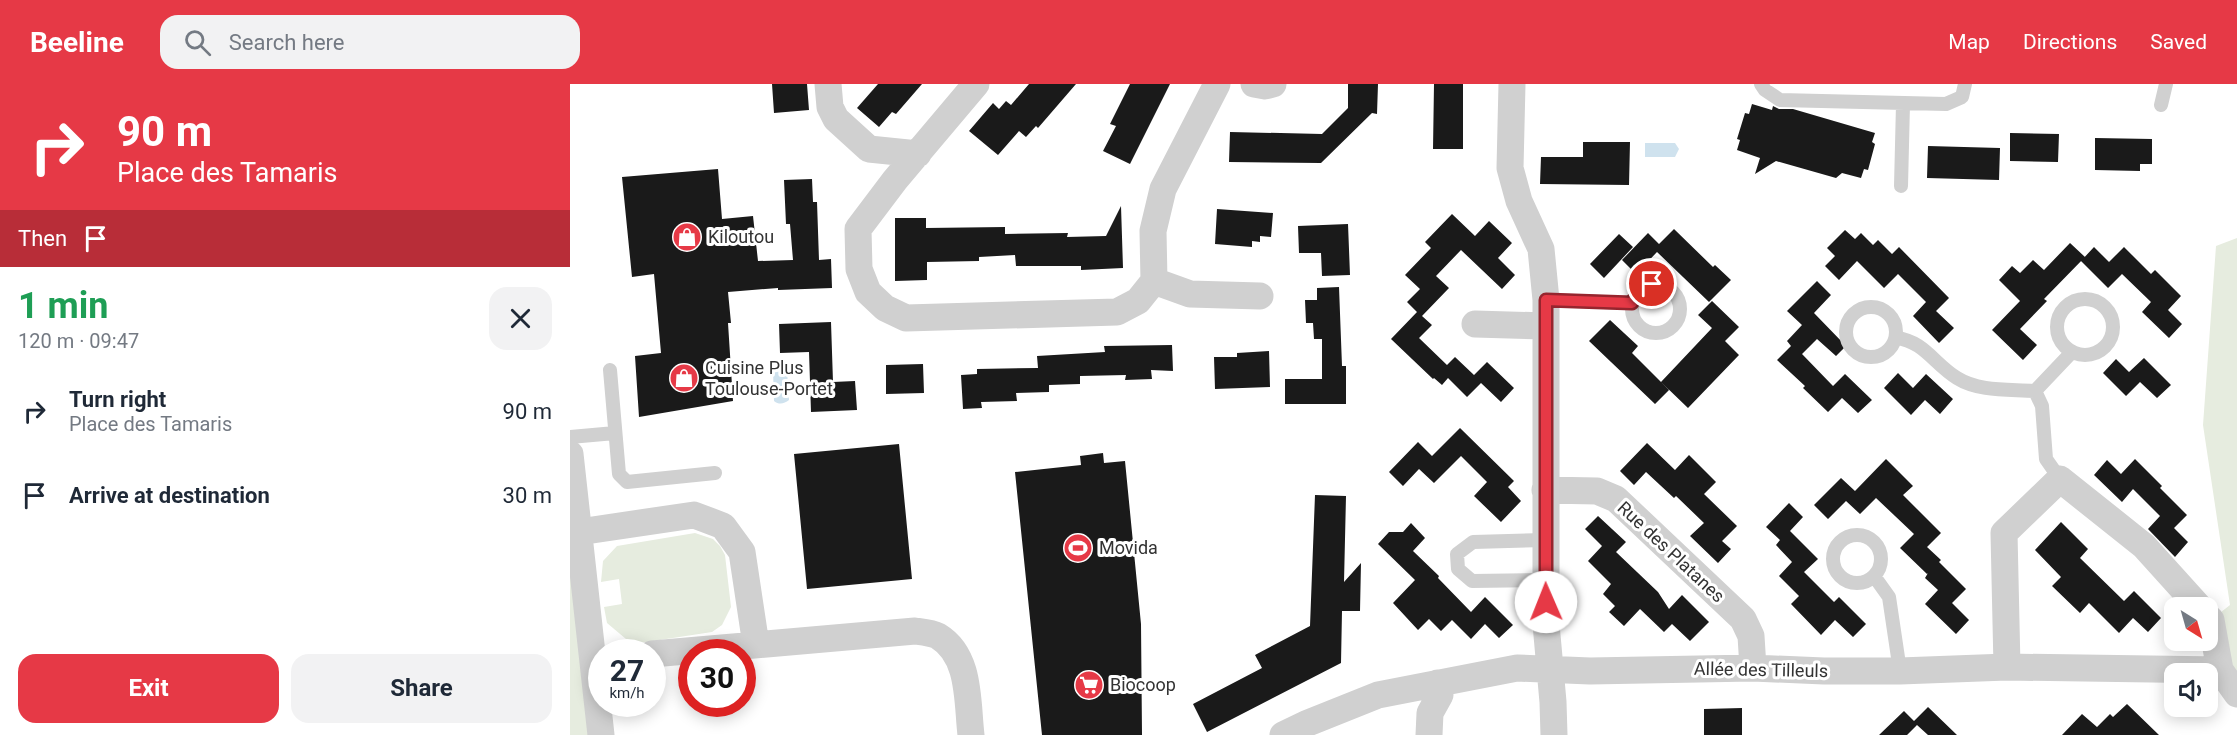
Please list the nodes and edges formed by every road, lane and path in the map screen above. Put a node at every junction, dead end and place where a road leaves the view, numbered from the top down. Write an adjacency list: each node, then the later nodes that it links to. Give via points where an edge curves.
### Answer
1 (976, 84): 12 (street)
2 (1217, 84): 14 (street, via 1163,189 1153,231)
3 (1254, 84): 4 (street)
4 (1274, 84)
5 (1512, 84): 17 (street, via 1510,168 1518,201 1541,249)
6 (1761, 84): 10 (lane, via 1780,100)
7 (1965, 84): 10 (lane, via 1962,97 1946,104)
8 (2166, 84): 11 (lane)
9 (830, 86): 12 (street, via 830,107 836,120 869,149)
10 (1903, 104): 13 (lane)
11 (2161, 105)
12 (918, 154): 14 (street, via 858,228 859,269 868,292 885,308 906,318 1117,312 1138,301)
13 (1901, 186)
14 (1154, 281): 15 (street, via 1190,294)
15 (1260, 296)
16 (1632, 303): 17 (lane)
17 (1546, 313): 18 (street); 28 (street)
18 (1475, 324)
19 (1896, 338): 22 (lane, via 1918,344 1937,363 1973,386)
20 (2072, 352): 20 (lane, via 2088,355 2101,350 2110,338 2112,323 2105,307 2091,299 2080,298 2067,304 2056,321 2059,339); 22 (lane)
21 (610, 370): 23 (lane)
22 (2035, 391): 27 (lane, via 2042,406 2046,459)
23 (615, 433): 24 (lane); 26 (lane, via 619,474 627,482)
24 (570, 437)
25 (570, 454): 29 (street)
26 (715, 473)
27 (2061, 479): 33 (street, via 2144,546); 38 (street, via 2004,533)
28 (1545, 490): 30 (street); 39 (street, Rue des Platanes, via 1597,491 1616,499 1743,619 1751,636)
29 (579, 532): 34 (street); 35 (street, via 694,515 723,526 742,552)
30 (1545, 540): 32 (street); 32 (lane, via 1473,542 1457,554 1458,569 1472,581)
31 (1874, 576): 42 (lane, via 1889,597)
32 (1545, 580): 40 (street)
33 (2190, 597)
34 (595, 639)
35 (755, 639)
36 (756, 645): 47 (street, via 915,631 937,635 955,651 964,674)
37 (2217, 651): 41 (street)
38 (2007, 667): 41 (street, Allée des Tilleuls); 42 (street, Allée des Tilleuls)
39 (1753, 668): 40 (street, Allée des Tilleuls); 42 (street, Allée des Tilleuls)
40 (1551, 669): 43 (street, Allée des Tilleuls, via 1517,668); 50 (street)
41 (2220, 670): 44 (street)
42 (1900, 671)
43 (1437, 683): 48 (street, Allée des Tilleuls, via 1378,695); 49 (street, via 1440,695 1430,713)
44 (2237, 694)
45 (601, 717): 46 (street)
46 (602, 735)
47 (971, 735)
48 (1283, 735)
49 (1429, 735)
50 (1554, 735)

